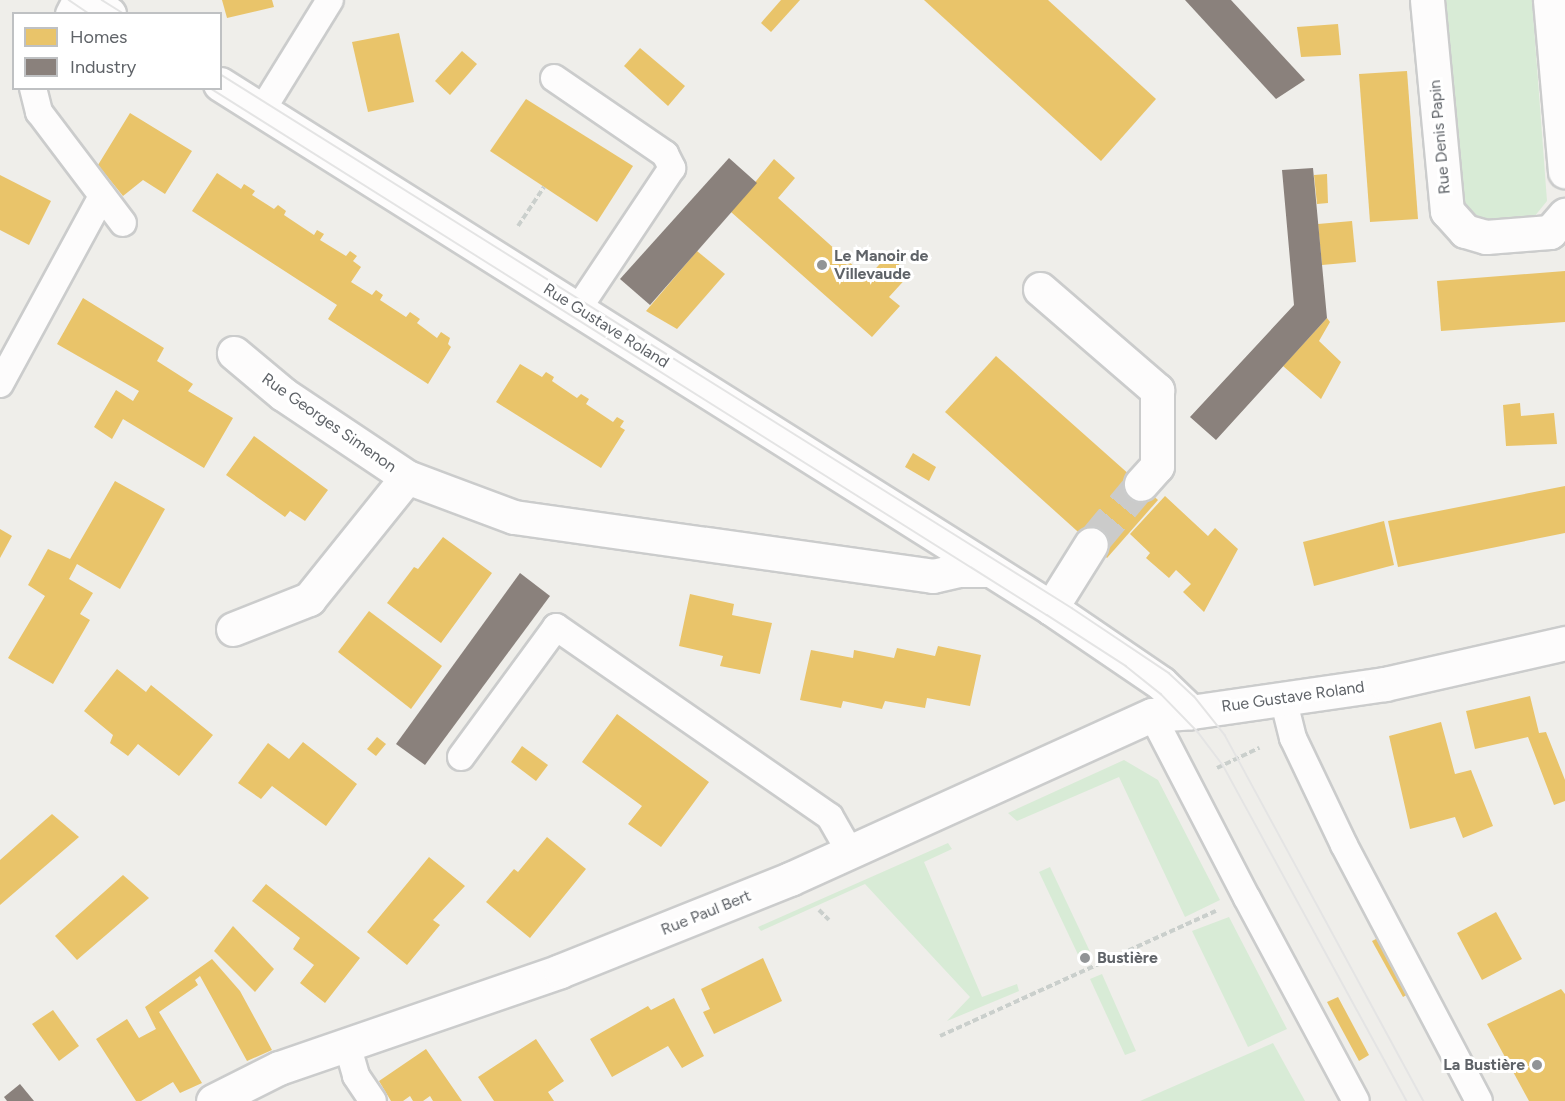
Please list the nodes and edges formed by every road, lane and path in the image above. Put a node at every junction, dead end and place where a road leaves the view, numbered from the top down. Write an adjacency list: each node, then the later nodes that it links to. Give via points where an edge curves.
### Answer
1 (87, 0): 5 (street)
2 (330, 0): 9 (lane)
3 (1427, 0): 13 (street, Rue Denis Papin, via 1447,211 1465,231 1486,237 1550,232)
4 (1550, 0): 10 (street)
5 (106, 12)
6 (554, 78): 17 (lane, via 664,154 672,168)
7 (222, 85): 9 (street, Rue Gustave Roland)
8 (34, 90): 12 (lane, via 39,112)
9 (262, 110): 17 (street, Rue Gustave Roland)
10 (1565, 171)
11 (544, 187): 15 (path)
12 (102, 196): 14 (lane); 19 (lane)
13 (1565, 215)
14 (123, 223)
15 (514, 231)
16 (1040, 289): 21 (street, via 1156,390 1157,465)
17 (578, 309): 23 (street, Rue Gustave Roland)
18 (234, 354): 20 (street, Rue Georges Simenon, via 283,394)
19 (0, 384)
20 (407, 477): 23 (street, via 514,517 933,576 960,570); 25 (street, Rue Georges Simenon, via 309,599)
21 (1141, 484)
22 (1090, 544): 24 (street)
23 (990, 570): 24 (street, Rue Gustave Roland)
24 (1051, 608): 28 (street, Rue Gustave Roland, via 1161,683)
25 (233, 629)
26 (1565, 643): 27 (street, Rue Gustave Roland, via 1385,684)
27 (1283, 698): 28 (street, Rue Gustave Roland); 40 (lane, via 1293,738 1344,845)
28 (1191, 712): 29 (street, Rue Paul Bert)
29 (1152, 715): 33 (street, Rue Paul Bert); 39 (lane)
30 (1268, 744): 32 (path)
31 (460, 757): 33 (lane, via 556,627 830,817)
32 (1208, 772)
33 (850, 852): 36 (street, Rue Paul Bert, via 560,971)
34 (1220, 910): 35 (path)
35 (940, 1036)
36 (347, 1044): 37 (street, Rue Paul Bert, via 279,1068); 38 (lane, via 356,1076)
37 (213, 1101)
38 (373, 1101)
39 (1356, 1101)
40 (1479, 1101)

